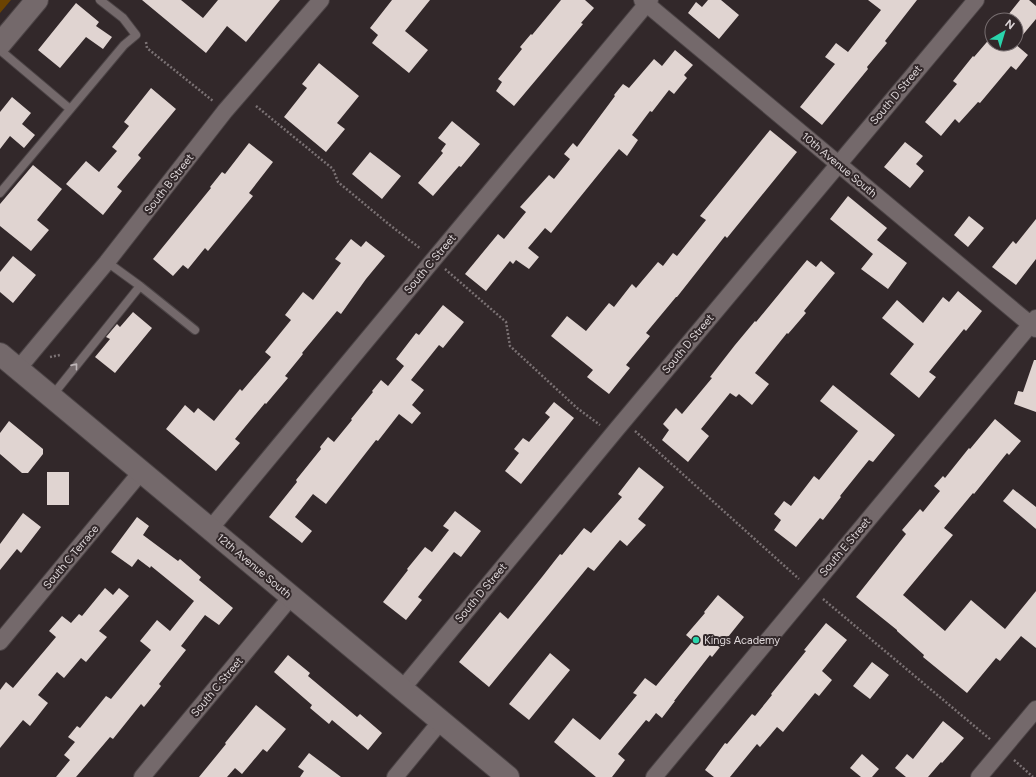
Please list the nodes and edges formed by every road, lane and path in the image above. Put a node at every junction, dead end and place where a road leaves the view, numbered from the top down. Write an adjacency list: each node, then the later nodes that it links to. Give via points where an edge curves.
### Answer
1 (37, 0): 7 (street)
2 (100, 0): 10 (lane, via 123,18 136,35 124,45)
3 (321, 0): 11 (street, South B Street)
4 (976, 0): 12 (street, South D Street)
5 (646, 1): 12 (street, 10th Avenue South); 14 (street, South C Street)
6 (146, 41): 11 (path, via 147,48)
7 (0, 44)
8 (0, 50): 10 (lane)
9 (256, 106): 14 (path, via 333,169 338,182)
10 (70, 109): 13 (lane)
11 (225, 111): 15 (street, South B Street)
12 (838, 165): 17 (street, 10th Avenue South); 24 (street, South D Street)
13 (0, 193)
14 (434, 259): 24 (path, via 506,322 510,346 600,426); 26 (street, South C Street)
15 (108, 262): 16 (lane); 22 (street, South B Street)
16 (140, 286): 18 (lane); 23 (lane, one-way to 16)
17 (1034, 324): 27 (street, South E Street)
18 (195, 330)
19 (0, 354): 22 (street, 12th Avenue South)
20 (60, 355): 21 (path)
21 (46, 357)
22 (18, 369): 23 (street, 12th Avenue South)
23 (51, 397): 25 (street, 12th Avenue South)
24 (616, 430): 27 (path, via 633,428); 30 (street, South D Street)
25 (141, 472): 26 (street, 12th Avenue South); 29 (street, South C Terrace)
26 (210, 529): 28 (street, 12th Avenue South)
27 (811, 588): 33 (path); 37 (street, South E Street)
28 (291, 596): 30 (street, 12th Avenue South); 34 (street, South C Street)
29 (0, 642)
30 (402, 689): 32 (street, 12th Avenue South)
31 (1036, 708): 33 (street)
32 (441, 721): 35 (street); 36 (street, 12th Avenue South)
33 (1002, 749): 38 (street); 39 (path)
34 (142, 777)
35 (395, 777)
36 (508, 777)
37 (654, 777)
38 (979, 777)
39 (1033, 777)

